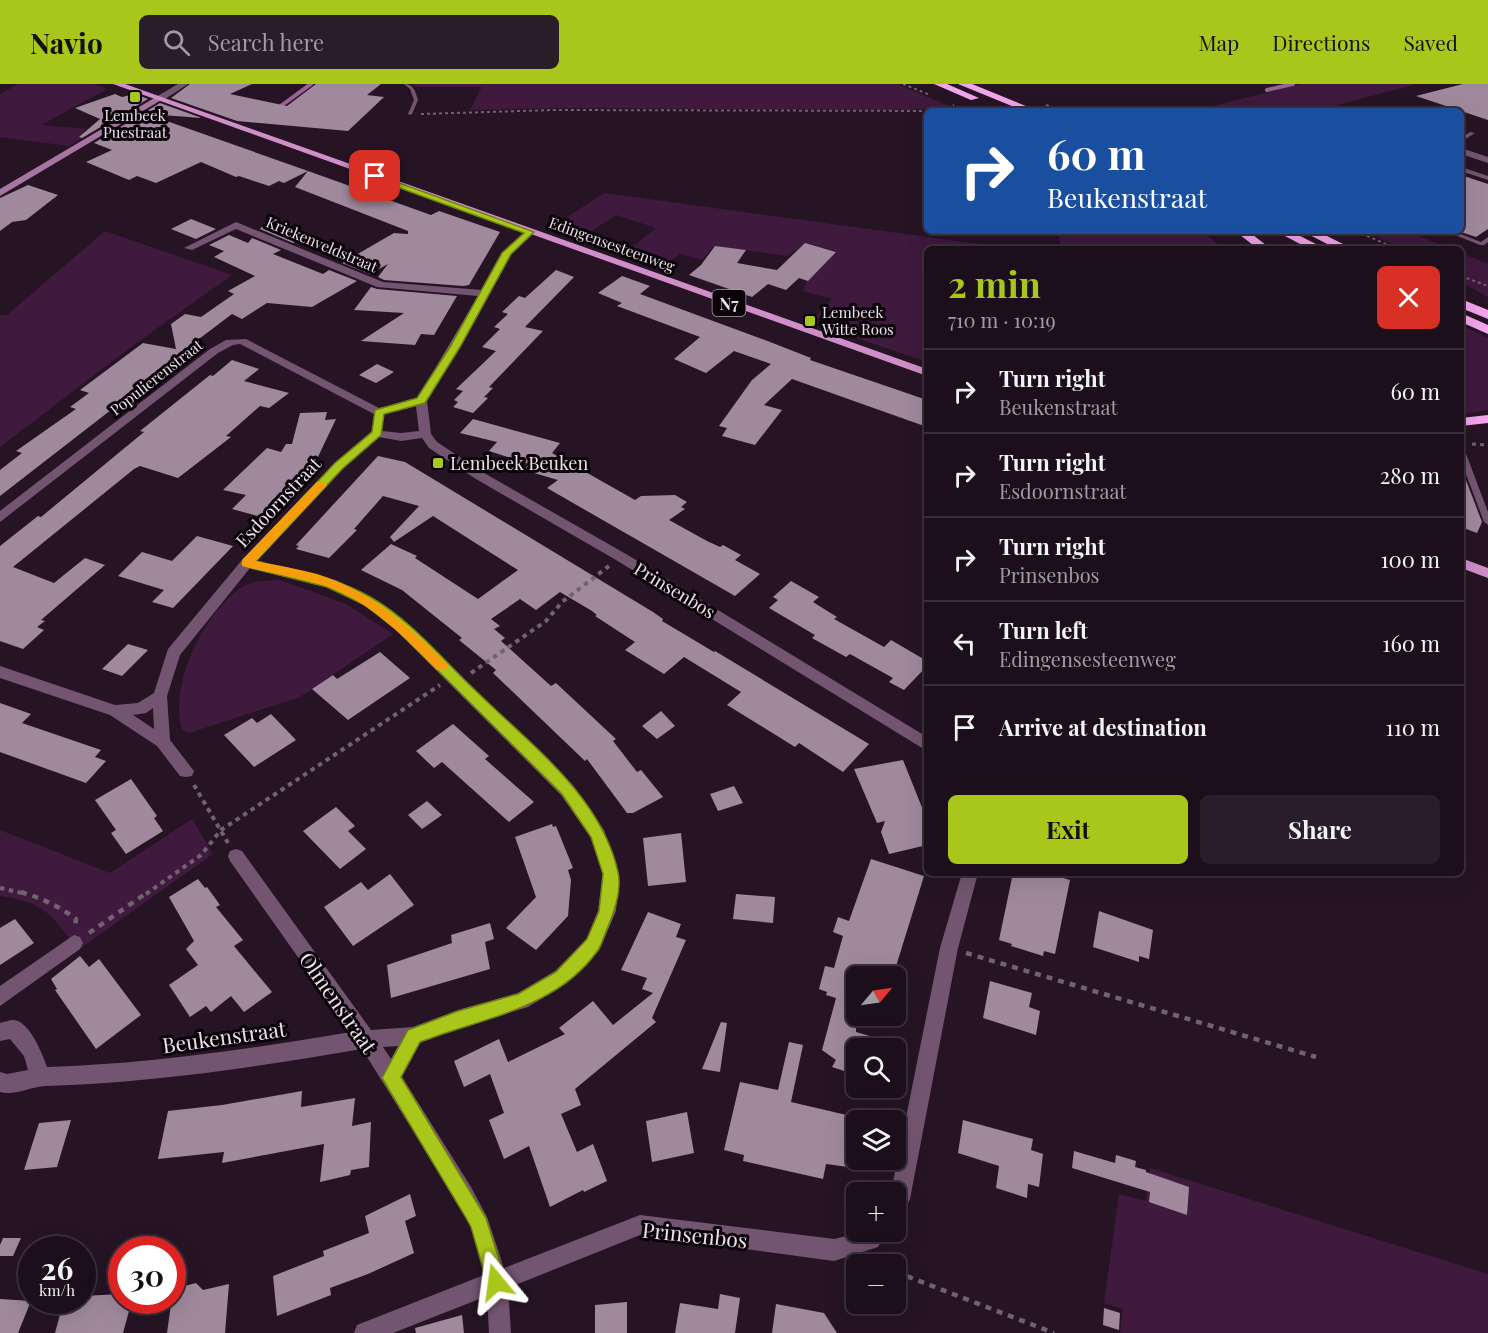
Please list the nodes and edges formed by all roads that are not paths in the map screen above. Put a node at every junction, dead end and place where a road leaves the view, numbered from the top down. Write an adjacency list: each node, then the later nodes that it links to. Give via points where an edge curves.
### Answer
1 (117, 84): 6 (main road, Edingensesteenweg / N7)
2 (184, 84): 6 (street)
3 (406, 84): 9 (lane, via 416,100)
4 (939, 84): 7 (highway)
5 (963, 84): 8 (highway)
6 (159, 99): 16 (street); 17 (main road, Edingensesteenweg / N7)
7 (999, 108)
8 (1025, 108)
9 (410, 114)
10 (1472, 133): 11 (lane)
11 (1464, 138)
12 (1464, 152): 13 (street)
13 (1488, 160)
14 (1464, 170): 15 (lane)
15 (1488, 178)
16 (0, 193)
17 (530, 232): 27 (street, via 507,253); 32 (main road, Edingensesteenweg / N7)
18 (1244, 234): 23 (highway)
19 (1288, 234): 24 (highway)
20 (1314, 234): 25 (highway)
21 (1456, 234): 22 (lane, via 1482,244)
22 (1488, 239)
23 (1261, 246)
24 (1314, 246)
25 (1340, 246)
26 (189, 248): 27 (street, Kriekenveldstraat, via 236,225 381,285)
27 (485, 293): 33 (street)
28 (1464, 304): 29 (highway)
29 (1488, 315)
30 (1464, 318): 31 (highway)
31 (1488, 330)
32 (924, 372)
33 (421, 401): 34 (street); 38 (street)
34 (378, 412): 37 (street); 40 (street, Populierenstraat, via 242,341 230,342)
35 (1488, 419): 36 (highway)
36 (1464, 422)
37 (377, 433): 38 (street, via 401,437); 42 (street, Esdoornstraat, via 339,466)
38 (425, 434): 49 (street, Prinsenbos, via 433,445 480,476 621,557)
39 (1464, 459): 41 (lane)
40 (0, 518)
41 (1488, 522)
42 (247, 563): 46 (street, Esdoornstraat, via 173,653); 56 (street, Beukenstraat, via 331,583 369,602 402,627 567,790 597,835 611,874 607,911 593,945 561,977 522,1001)
43 (1464, 564): 44 (main road)
44 (1488, 573)
45 (0, 672): 47 (street)
46 (160, 696): 47 (street, via 141,709); 48 (street, Esdoornstraat)
47 (115, 711): 48 (street)
48 (162, 742): 50 (street)
49 (924, 743)
50 (186, 771)
51 (236, 856): 57 (street, Olmenstraat)
52 (969, 876): 61 (street, via 949,948)
53 (74, 944): 54 (street)
54 (0, 997)
55 (0, 1032): 58 (street, via 14,1029 32,1051)
56 (414, 1036): 57 (street, Beukenstraat); 59 (street)
57 (367, 1039): 58 (street, Beukenstraat, via 228,1062 104,1075); 59 (street, Olmenstraat)
58 (40, 1077): 60 (street, Beukenstraat)
59 (391, 1078): 63 (street, Olmenstraat, via 480,1224)
60 (0, 1083)
61 (903, 1182)
62 (864, 1242): 63 (street, Prinsenbos, via 834,1250 640,1225)
63 (496, 1282): 64 (street, Prinsenbos); 65 (street)
64 (364, 1333)
65 (500, 1333)

